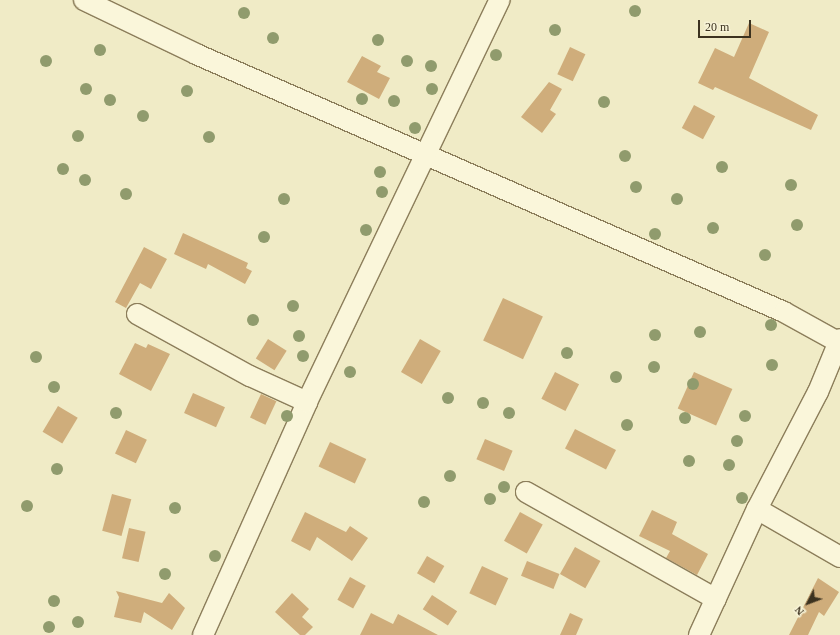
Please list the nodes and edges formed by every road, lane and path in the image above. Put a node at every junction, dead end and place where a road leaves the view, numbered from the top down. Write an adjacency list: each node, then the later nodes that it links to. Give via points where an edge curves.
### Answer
1 (84, 0): 3 (street, via 196,54)
2 (500, 0): 3 (street)
3 (428, 155): 5 (street, via 784,312); 6 (street)
4 (137, 314): 6 (street, via 250,376)
5 (840, 341): 8 (street, via 818,392)
6 (307, 402): 11 (street)
7 (526, 492): 10 (street)
8 (757, 509): 9 (street); 10 (street)
9 (840, 557)
10 (716, 599): 12 (street)
11 (203, 635)
12 (699, 635)

